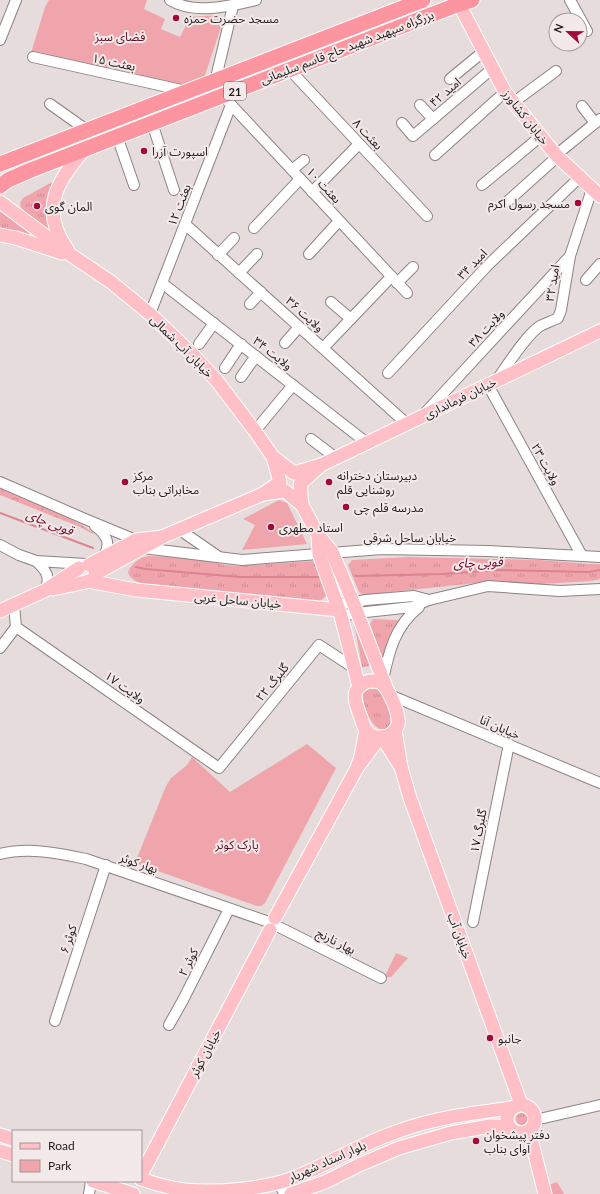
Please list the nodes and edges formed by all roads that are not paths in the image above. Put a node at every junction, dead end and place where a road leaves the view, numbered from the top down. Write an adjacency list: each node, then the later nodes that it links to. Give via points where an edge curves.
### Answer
1 (16, 0): 9 (street)
2 (170, 0): 7 (street, via 184,7 194,8)
3 (256, 0): 7 (street)
4 (423, 0): 16 (highway, بزرگراه سپهبد شهید حاج قاسم سلیمانی / 21)
5 (570, 0): 8 (street)
6 (465, 2): 10 (main road, خیابان کشاورز); 13 (highway, بزرگراه سپهبد شهید حاج قاسم سلیمانی / 21)
7 (233, 6): 16 (street)
8 (577, 12)
9 (0, 40)
10 (484, 51): 12 (main road, خیابان کشاورز); 15 (street)
11 (33, 58): 17 (street, بعثت ۱۵)
12 (493, 68): 18 (main road, خیابان کشاورز); 24 (street, امید ۴۲)
13 (289, 69): 19 (highway, بزرگراه سپهبد شهید حاج قاسم سلیمانی / 21); 31 (street, بعثت ۸)
14 (556, 71): 20 (street)
15 (450, 79)
16 (215, 82): 17 (highway, بزرگراه سپهبد شهید حاج قاسم سلیمانی / 21)
17 (188, 92): 28 (highway, بزرگراه سپهبد شهید حاج قاسم سلیمانی / 21)
18 (505, 92): 20 (main road, خیابان کشاورز); 33 (street)
19 (227, 100): 26 (highway, بزرگراه سپهبد شهید حاج قاسم سلیمانی / 21); 37 (street, بعثت ۱۰); 50 (street, بعثت ۱۲)
20 (514, 102): 30 (main road, خیابان کشاورز)
21 (50, 104): 28 (street)
22 (420, 105): 24 (street)
23 (582, 106): 25 (street)
24 (433, 119): 27 (street, امید ۴۲, via 413,136)
25 (598, 121): 34 (street)
26 (152, 123): 29 (highway, بزرگراه سپهبد شهید حاج قاسم سلیمانی / 21); 43 (street)
27 (402, 123)
28 (88, 131): 36 (highway, بزرگراه سپهبد شهید حاج قاسم سلیمانی / 21)
29 (117, 136): 32 (highway, بزرگراه سپهبد شهید حاج قاسم سلیمانی / 21); 40 (street)
30 (541, 136): 34 (main road, خیابان کشاورز); 41 (street)
31 (359, 144): 44 (street); 48 (street, بعثت ۸)
32 (86, 148): 42 (highway, بزرگراه سپهبد شهید حاج قاسم سلیمانی / 21, via 8,180); 56 (main road, via 65,173 54,201 56,230)
33 (435, 155)
34 (557, 155): 38 (main road, خیابان کشاورز); 47 (street)
35 (304, 160): 37 (street)
36 (0, 164)
37 (292, 170): 39 (street, بعثت ۱۰)
38 (580, 177): 45 (main road, خیابان کشاورز); 80 (street, امید ۳۴, via 487,266)
39 (300, 179): 44 (street, بعثت ۱۰); 51 (street)
40 (134, 184)
41 (482, 185)
42 (0, 186)
43 (174, 190)
44 (312, 192): 49 (street, بعثت ۱۰)
45 (596, 192): 58 (street, امید ۳۲)
46 (0, 202): 56 (main road, خیابان آب شمالی)
47 (508, 202)
48 (427, 216)
49 (339, 221): 55 (street); 62 (street, بعثت ۱۰)
50 (185, 224): 57 (street, ولایت ۳۶); 64 (street, بعثت ۱۲)
51 (254, 228)
52 (0, 235): 56 (main road, خیابان آب شمالی)
53 (234, 238): 57 (street)
54 (257, 254): 61 (street)
55 (309, 254)
56 (71, 255): 69 (main road, خیابان آب شمالی)
57 (218, 255): 61 (street, ولایت ۳۶)
58 (570, 256): 82 (street, امید ۳۲, via 558,318 540,326); 84 (street, ولایت ۳۸)
59 (600, 264): 63 (street)
60 (413, 267): 62 (street)
61 (239, 273): 65 (street, ولایت ۳۶)
62 (394, 280): 66 (street, بعثت ۱۰); 70 (street)
63 (586, 280)
64 (162, 283): 69 (street, بعثت ۱۲); 71 (street, ولایت ۳۴)
65 (261, 292): 68 (street); 72 (street, ولایت ۳۶)
66 (407, 293)
67 (331, 302): 70 (street)
68 (250, 304)
69 (150, 314): 86 (main road, خیابان آب شمالی, via 217,381)
70 (351, 319): 77 (street)
71 (214, 323): 75 (street); 76 (street, ولایت ۳۴)
72 (299, 327): 74 (street); 77 (street, ولایت ۳۶)
73 (600, 331): 82 (main road, خیابان فرمانداری)
74 (285, 343)
75 (199, 344)
76 (241, 344): 78 (street, ولایت ۳۴); 79 (street)
77 (323, 348): 85 (street, ولایت ۳۶)
78 (256, 356): 81 (street); 83 (street, ولایت ۳۴)
79 (225, 368)
80 (388, 373)
81 (241, 377)
82 (492, 383): 84 (main road, خیابان فرمانداری); 100 (street, ولایت ۲۳)
83 (293, 385): 86 (street); 88 (street, ولایت ۳۴)
84 (422, 416): 85 (main road, خیابان فرمانداری)
85 (407, 424): 88 (main road, خیابان فرمانداری)
86 (255, 431): 89 (main road, خیابان آب شمالی)
87 (311, 439): 90 (street)
88 (367, 443): 90 (main road, خیابان فرمانداری)
89 (273, 457): 91 (main road, خیابان آب شمالی); 93 (main road, خیابان آب شمالی)
90 (336, 458): 91 (main road, خیابان فرمانداری)
91 (297, 478): 93 (main road, via 291,472 285,473 281,477); 93 (main road, via 299,487 294,491 291,492); 94 (main road)
92 (0, 482): 95 (street)
93 (282, 486): 94 (main road); 96 (main road)
94 (302, 505): 99 (main road)
95 (85, 519): 97 (street, خیابان ساحل شرقی); 104 (street, via 101,530 107,542 107,549)
96 (180, 530): 97 (main road); 101 (street, خیابان ساحل شرقی)
97 (139, 544): 101 (street, خیابان ساحل شرقی); 104 (main road)
98 (0, 545): 103 (street)
99 (326, 553): 100 (street, خیابان ساحل شرقی, via 390,549); 101 (street, خیابان ساحل شرقی, via 242,560); 110 (main road); 111 (main road)
100 (582, 556): 102 (street, خیابان ساحل شرقی)
101 (220, 558)
102 (600, 558)
103 (36, 561): 104 (street); 107 (street, via 42,566 48,578)
104 (91, 570): 106 (main road, خیابان ساحل غربی); 106 (main road, خیابان ساحل غربی); 107 (main road)
105 (600, 589): 108 (street, via 560,592 488,586)
106 (136, 590): 111 (main road, خیابان ساحل غربی)
107 (44, 591): 109 (main road)
108 (430, 600): 110 (street, via 412,607); 117 (street, via 411,613 400,628 392,647)
109 (14, 605): 112 (main road); 113 (street)
110 (355, 608): 111 (street); 117 (main road)
111 (340, 610): 115 (main road)
112 (0, 611)
113 (16, 627): 114 (street); 123 (street, ولایت ۱۷)
114 (0, 648)
115 (354, 668): 116 (main road); 123 (street, گلبرگ ۲۲, via 319,645)
116 (359, 687): 117 (main road, via 369,681 376,681); 118 (main road, via 355,702)
117 (386, 688): 119 (main road, via 398,713 398,725); 121 (street, خیابان آنا)
118 (366, 730): 120 (main road); 124 (main road, خیابان کوثر)
119 (395, 730): 120 (main road); 122 (main road, خیابان آب)
120 (381, 737): 122 (main road, خیابان آب); 124 (main road, خیابان کوثر)
121 (509, 744): 125 (street, خیابان آنا); 129 (street, گلبرگ ۱۷)
122 (401, 767): 135 (main road, خیابان آب)
123 (219, 768)
124 (357, 768): 130 (main road, خیابان کوثر)
125 (600, 783)
126 (0, 854): 127 (street, بهار کوثر, via 18,851 45,852)
127 (106, 865): 128 (street, بهار کوثر); 132 (street, کوثر ۶)
128 (228, 909): 130 (street, بهار کوثر); 133 (street, کوثر ۲)
129 (473, 922)
130 (273, 924): 131 (street, بهار نارنج); 143 (main road, خیابان کوثر)
131 (381, 978)
132 (55, 1021)
133 (169, 1025)
134 (600, 1105): 136 (street)
135 (516, 1106): 136 (main road, via 530,1107); 137 (main road, via 507,1116 510,1128); 147 (main road, بلوار استاد شهریار, via 434,1121 396,1132)
136 (536, 1120): 138 (main road)
137 (514, 1131): 138 (main road); 151 (main road, بلوار استاد شهریار, via 490,1126 434,1137 400,1148 325,1182)
138 (528, 1131): 152 (main road)
139 (0, 1135): 140 (main road)
140 (12, 1139)
141 (0, 1151): 142 (main road)
142 (12, 1155)
143 (142, 1173)
144 (142, 1179): 147 (main road, بلوار استاد شهریار, via 171,1188 200,1191)
145 (92, 1182): 148 (street)
146 (95, 1182): 149 (main road)
147 (279, 1182): 150 (street)
148 (89, 1194)
149 (133, 1194)
150 (284, 1194)
151 (291, 1194)
152 (545, 1194)

